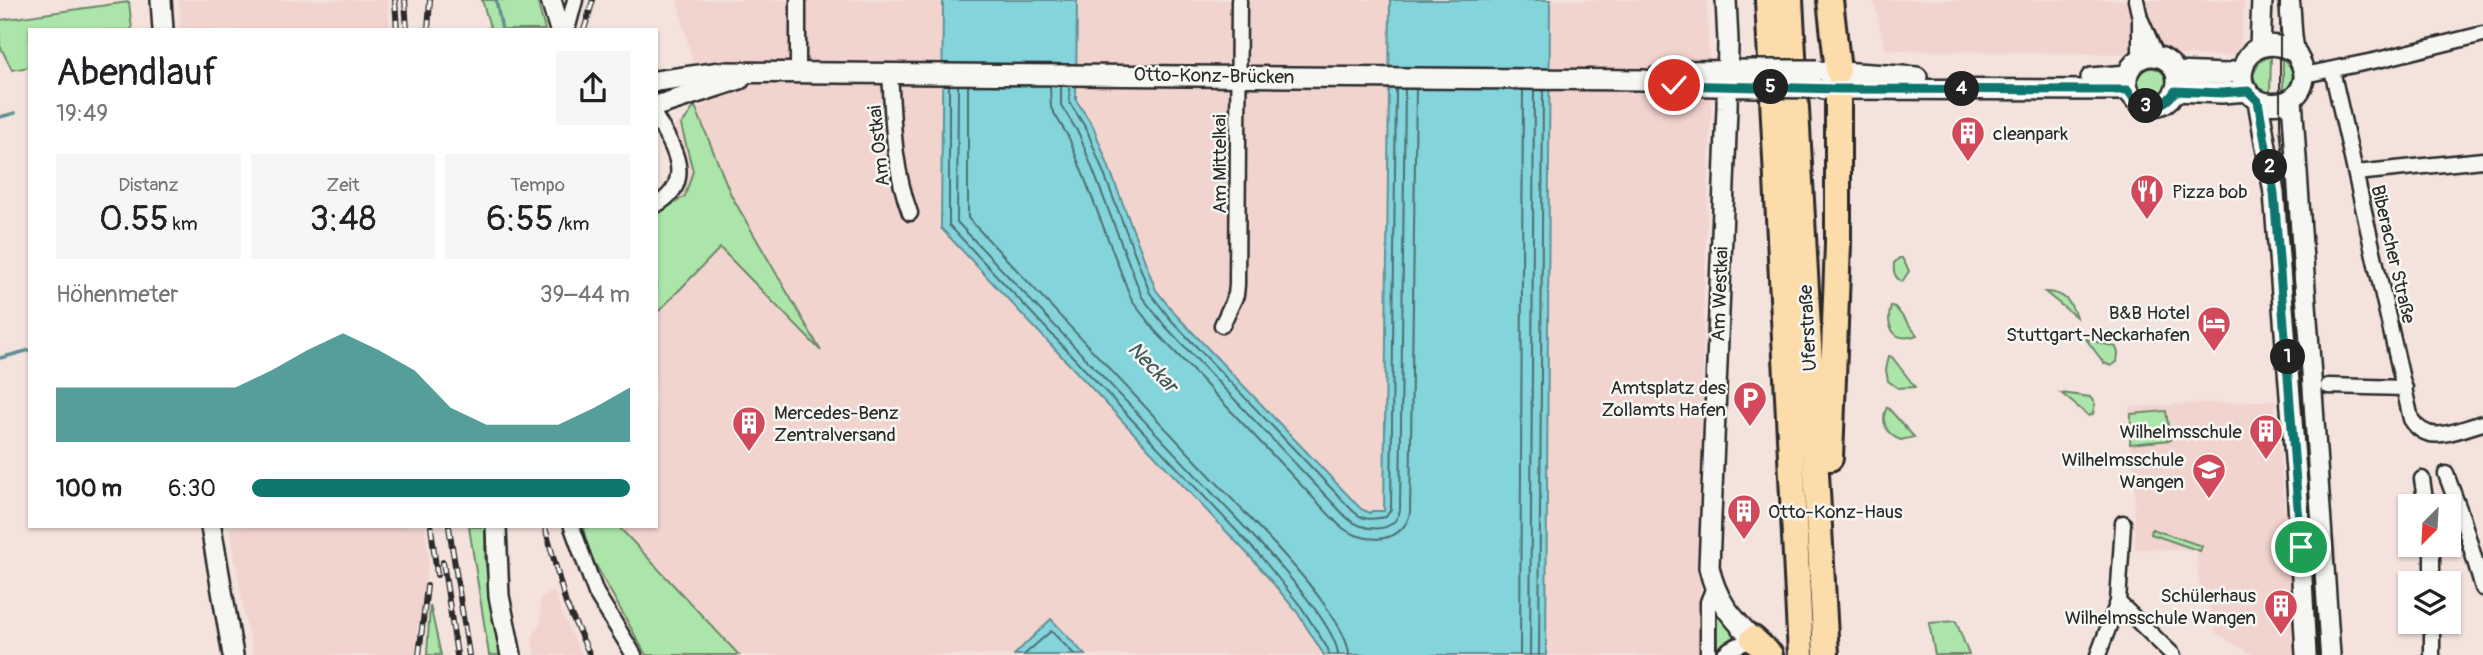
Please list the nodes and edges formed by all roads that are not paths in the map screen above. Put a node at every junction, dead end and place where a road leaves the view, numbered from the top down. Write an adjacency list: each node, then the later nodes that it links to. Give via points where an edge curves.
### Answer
1 (161, 0): 13 (street)
2 (551, 0): 14 (street)
3 (575, 0): 15 (street)
4 (798, 0): 22 (street)
5 (1239, 0): 25 (street, Am Mittelkai)
6 (1726, 0): 26 (street, Am Westkai)
7 (1768, 0): 62 (highway, Uferstraße)
8 (1790, 0): 47 (highway, Uferstraße)
9 (1830, 0): 28 (highway)
10 (2136, 0): 19 (street)
11 (2262, 0): 17 (street)
12 (2289, 0): 18 (street)
13 (163, 28)
14 (559, 28)
15 (568, 28)
16 (2483, 34): 21 (street)
17 (2260, 47): 18 (street, via 2281,45); 20 (street)
18 (2294, 52): 24 (street)
19 (2149, 58): 30 (street, via 2165,60); 31 (street, via 2130,69)
20 (2243, 69): 30 (street, Otto-Konz-Brücken); 32 (street)
21 (2332, 70): 24 (street); 37 (street, Biberacher Straße)
22 (790, 72): 23 (street, Otto-Konz-Brücken); 27 (street, Otto-Konz-Brücken)
23 (890, 72): 25 (street, Otto-Konz-Brücken); 39 (street, Am Ostkai, via 895,157)
24 (2304, 75): 33 (street)
25 (1239, 76): 26 (street, Otto-Konz-Brücken, via 1645,80 1674,85); 40 (street, Am Mittelkai, via 1237,285)
26 (1728, 78): 28 (street, Otto-Konz-Brücken, bridge); 52 (street, Am Westkai, via 1710,567)
27 (711, 79): 29 (street, Otto-Konz-Brücken); 34 (street, Otto-Konz-Brücken)
28 (1827, 80): 31 (street, Otto-Konz-Brücken); 47 (highway, via 1838,244 1828,494)
29 (658, 81)
30 (2175, 81): 31 (street, Otto-Konz-Brücken, via 2166,102 2154,107 2136,101); 32 (street, Otto-Konz-Brücken)
31 (2128, 83)
32 (2253, 96): 33 (street, Otto-Konz-Brücken, via 2279,104); 66 (street, via 2274,193)
33 (2292, 99): 67 (street)
34 (658, 105)
35 (658, 121): 38 (street, via 678,162 671,192)
36 (2483, 160): 37 (street)
37 (2356, 173): 42 (street, Biberacher Straße)
38 (658, 203)
39 (910, 213)
40 (1223, 325)
41 (2328, 386): 42 (street)
42 (2405, 388): 43 (street, Biberacher Straße, via 2418,431 2433,436)
43 (2483, 423)
44 (2446, 474): 53 (street)
45 (2422, 479): 46 (street)
46 (2424, 494)
47 (1819, 513): 63 (highway, Uferstraße)
48 (2123, 523): 54 (street)
49 (211, 528): 57 (street)
50 (496, 528): 58 (street, via 499,596)
51 (572, 528): 59 (street, via 596,593)
52 (1714, 587): 56 (street, Am Westkai, via 1731,616); 60 (street, Am Westkai, via 1708,601)
53 (2483, 588)
54 (2118, 602): 64 (street); 65 (street)
55 (2432, 634): 68 (street)
56 (1762, 647): 61 (street, Am Westkai, via 1730,649)
57 (233, 655)
58 (511, 655)
59 (634, 655)
60 (1708, 655)
61 (1723, 655)
62 (1801, 655)
63 (1826, 655)
64 (2098, 655)
65 (2173, 655)
66 (2306, 655)
67 (2330, 655)
68 (2432, 655)

